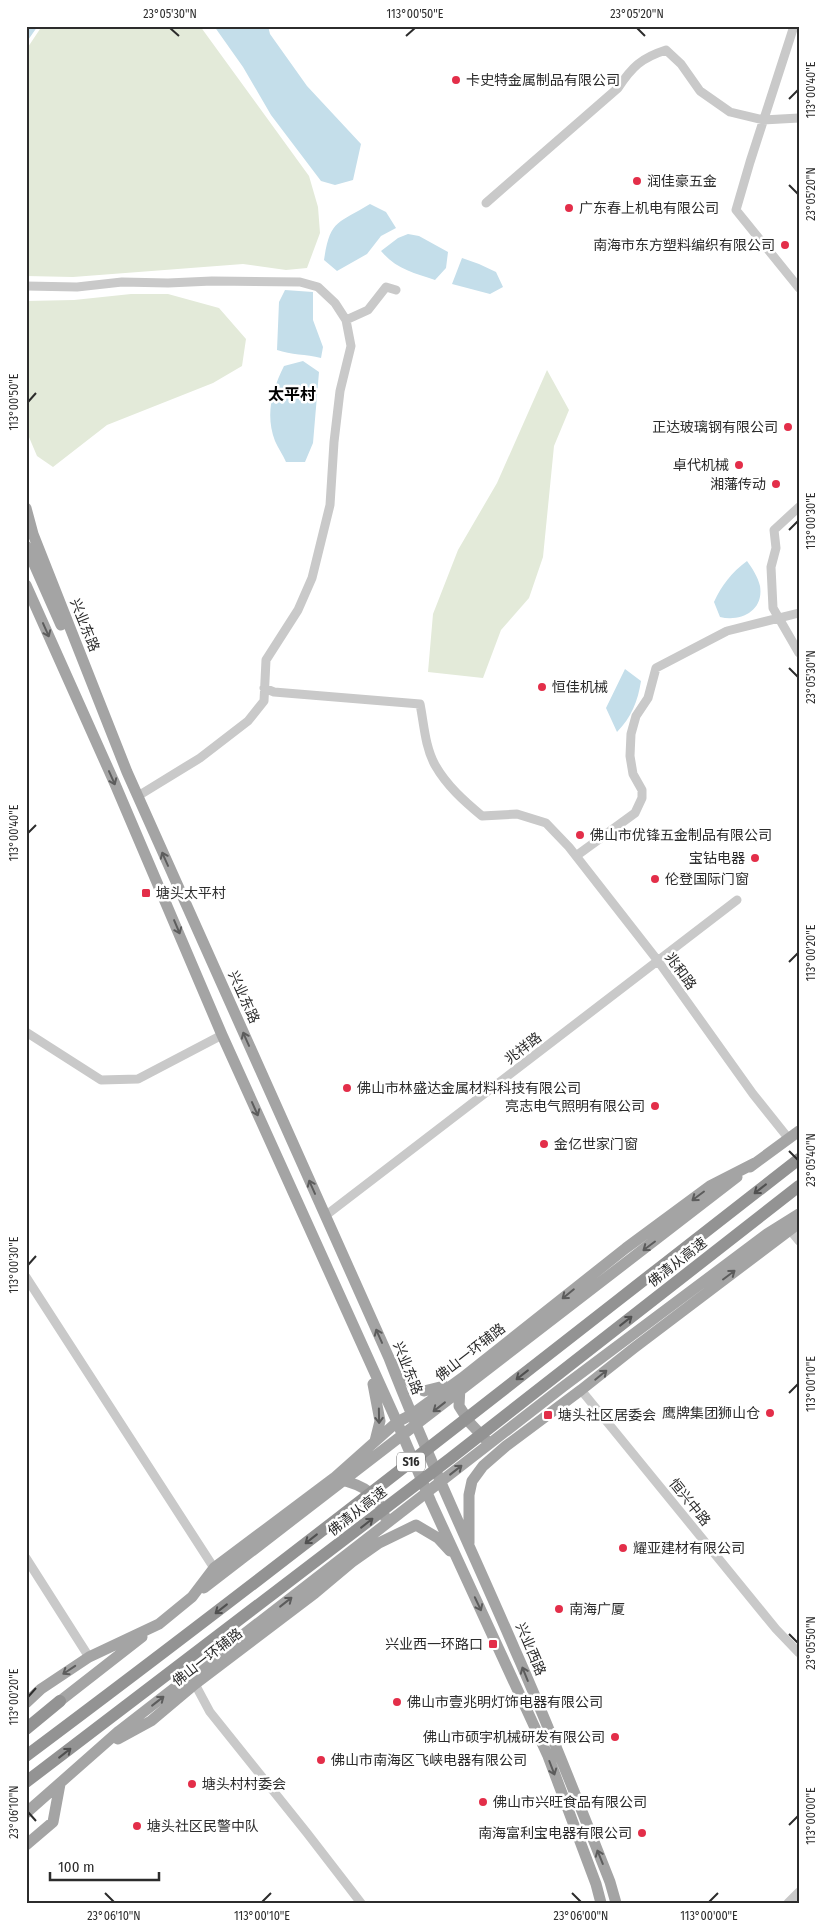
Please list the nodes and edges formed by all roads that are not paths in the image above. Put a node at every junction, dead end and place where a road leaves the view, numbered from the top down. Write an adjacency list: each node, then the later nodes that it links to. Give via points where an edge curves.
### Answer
1 (794, 26): 3 (street)
2 (799, 118): 3 (street)
3 (764, 120): 4 (street, via 730,112 700,91 681,64 666,50 631,68 618,88); 6 (street, via 736,210)
4 (486, 204)
5 (26, 286): 8 (street, via 77,287 122,282 300,282 318,287 335,303)
6 (799, 288)
7 (396, 290): 8 (street, via 386,287 368,310)
8 (346, 320): 16 (street, via 351,346 340,391 330,505 312,578 298,610 266,660)
9 (799, 507): 14 (street, via 774,530 776,548 771,567 773,608)
10 (26, 508): 17 (main road, 兴业东路, via 33,534)
11 (26, 546): 17 (main road)
12 (26, 585): 23 (main road, one-way to 23, via 119,792)
13 (799, 613): 14 (street)
14 (778, 618): 15 (street); 19 (street, via 727,631 656,668 648,698 636,716 631,734 633,774 642,790 642,798 634,813)
15 (799, 653)
16 (264, 688): 18 (street, via 264,701 248,721 200,758); 19 (street, 兆和路, via 274,692 420,704 434,764 457,795 482,816 517,814 546,823)
17 (128, 772): 18 (main road, 兴业东路)
18 (138, 796): 32 (main road, 兴业东路, one-way to 18)
19 (576, 856): 21 (street, 兆和路)
20 (737, 900): 21 (street, 兆祥路)
21 (658, 961): 25 (street, 兆和路); 32 (street, 兆祥路)
22 (26, 1032): 23 (street, via 100,1080 138,1079)
23 (222, 1035): 36 (main road, one-way to 36)
24 (799, 1131): 25 (main road, 佛山一环辅路)
25 (789, 1139): 27 (main road, 佛山一环辅路)
26 (799, 1159): 60 (highway, 佛清从高速 / S16, one-way to 60, via 260,1579)
27 (755, 1163): 38 (main road, 佛山一环辅路, one-way to 38, via 710,1186); 51 (main road, 佛山一环辅路, one-way to 51)
28 (799, 1186): 30 (highway, 佛清从高速 / S16)
29 (799, 1192): 30 (highway)
30 (764, 1214): 61 (highway, 佛清从高速 / S16, one-way to 30)
31 (799, 1214): 59 (main road, one-way to 31, via 583,1372 767,1234)
32 (325, 1216): 37 (main road, 兴业东路, one-way to 32)
33 (794, 1226): 34 (street); 39 (main road, one-way to 33)
34 (799, 1241)
35 (26, 1277): 50 (street)
36 (367, 1357): 41 (main road); 42 (main road, one-way to 42, via 379,1407 380,1421)
37 (389, 1358): 38 (main road, via 408,1380 424,1391); 40 (main road, 兴业东路)
38 (462, 1378): 40 (main road, 佛山一环辅路); 43 (main road, via 458,1401 461,1411 487,1441)
39 (582, 1390): 43 (main road); 53 (street, 恒兴中路, via 776,1629)
40 (411, 1415): 41 (main road, 佛山一环辅路); 45 (main road, 兴业东路)
41 (397, 1422): 42 (main road, 佛山一环辅路); 49 (main road, 兴业西路)
42 (375, 1441): 44 (main road, 佛山一环辅路)
43 (506, 1446): 47 (main road, via 483,1466 472,1481 469,1495)
44 (334, 1478): 46 (main road, via 361,1485 380,1504 385,1521); 50 (main road, 佛山一环辅路)
45 (445, 1494): 47 (main road, 兴业西路)
46 (379, 1543): 49 (main road, 佛山一环辅路, via 416,1525 438,1538); 55 (main road, 佛山一环辅路)
47 (470, 1550): 68 (main road, 兴业西路, one-way to 47, via 516,1650)
48 (26, 1558): 54 (street)
49 (458, 1560): 67 (main road, 兴业西路, one-way to 67, via 548,1756)
50 (214, 1568): 51 (main road, 佛山一环辅路)
51 (192, 1597): 52 (main road, 佛山一环辅路)
52 (159, 1624): 54 (main road, 佛山一环辅路); 56 (main road)
53 (799, 1652)
54 (89, 1657): 57 (main road, 佛山一环辅路, one-way to 57)
55 (195, 1684): 59 (main road, 佛山一环辅路, via 151,1721); 66 (street, via 210,1712)
56 (60, 1700): 58 (highway)
57 (26, 1703)
58 (26, 1729)
59 (96, 1751): 62 (main road)
60 (26, 1756)
61 (26, 1782)
62 (60, 1784): 63 (main road); 64 (main road, via 53,1822)
63 (26, 1813)
64 (26, 1845)
65 (799, 1892): 69 (street)
66 (361, 1903)
67 (601, 1903)
68 (616, 1903)
69 (788, 1903)

